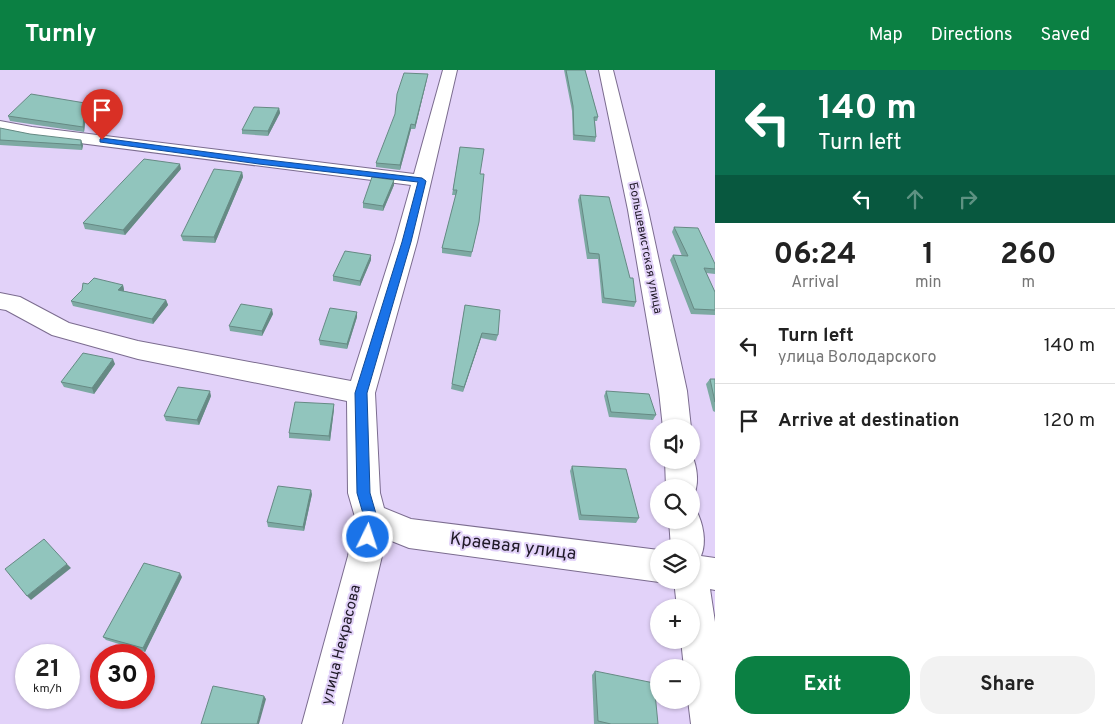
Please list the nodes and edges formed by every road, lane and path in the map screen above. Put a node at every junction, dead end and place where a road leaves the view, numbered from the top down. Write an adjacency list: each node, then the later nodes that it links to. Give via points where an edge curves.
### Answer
1 (450, 70): 4 (street, улица Некрасова)
2 (606, 70): 7 (street, Большевистская улица, via 638,210)
3 (0, 126): 4 (street)
4 (422, 181): 6 (street, улица Некрасова)
5 (0, 301): 6 (street, via 12,303 61,329 138,350)
6 (361, 393): 8 (street, улица Некрасова, via 364,493)
7 (676, 419)
8 (371, 517): 9 (street, Краевая улица, via 409,533); 13 (street, улица Некрасова, via 365,556)
9 (650, 565)
10 (700, 572): 11 (street)
11 (715, 574)
12 (693, 589): 14 (street)
13 (322, 724)
14 (711, 724)

